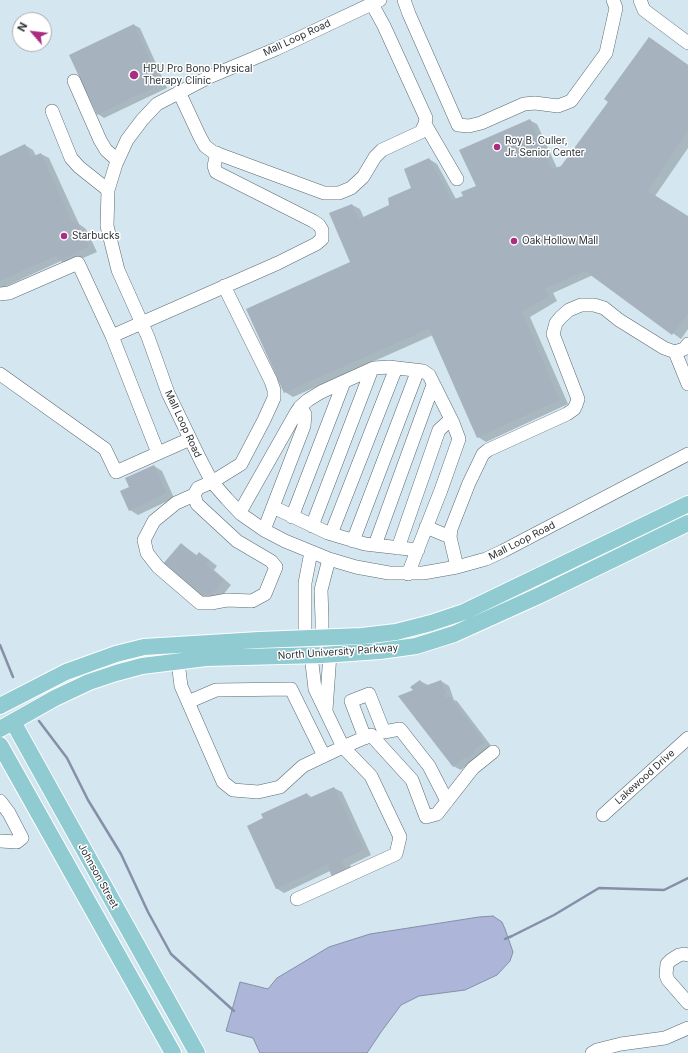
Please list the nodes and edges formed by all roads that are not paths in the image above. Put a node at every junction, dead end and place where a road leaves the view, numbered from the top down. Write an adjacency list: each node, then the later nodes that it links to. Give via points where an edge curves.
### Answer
1 (404, 0): 2 (street, via 458,125 468,126 524,104 558,106 571,101 606,53 616,8)
2 (613, 0)
3 (640, 0): 5 (street, via 644,10)
4 (376, 2): 7 (street, Mall Loop Road); 9 (street, via 384,26 426,118)
5 (688, 43)
6 (74, 81): 11 (street, via 100,140)
7 (179, 92): 10 (street, via 205,146); 11 (street, Mall Loop Road, via 157,104 142,120 126,140)
8 (52, 111): 13 (street, via 71,158)
9 (426, 124): 10 (street, via 421,132 382,150 357,184 339,193 324,193); 12 (street)
10 (217, 153): 14 (street, via 214,166 216,172 313,221 322,230 322,239 316,244)
11 (117, 160): 13 (street, Mall Loop Road)
12 (457, 180)
13 (108, 190): 16 (street, Mall Loop Road, via 107,226 118,270)
14 (224, 286): 16 (street); 32 (street, via 271,381 274,398 241,464)
15 (0, 294): 17 (street, via 9,293 78,263)
16 (142, 322): 17 (street); 29 (street, Mall Loop Road, via 168,393)
17 (112, 336): 30 (street)
18 (688, 344): 19 (street, via 684,349)
19 (675, 352): 25 (street); 43 (street, via 658,345 604,308 581,305 569,310 556,323 553,334 578,399 574,409 483,454 457,513)
20 (396, 368): 21 (street); 22 (street); 42 (street)
21 (372, 369): 24 (street); 39 (street)
22 (418, 370): 26 (street, via 429,375); 44 (street)
23 (0, 374): 30 (street, via 105,449 116,472)
24 (344, 382): 27 (street, via 321,392); 37 (street)
25 (688, 384)
26 (433, 385): 28 (street); 45 (street)
27 (300, 407): 35 (street, via 305,414 304,426); 36 (street)
28 (451, 419): 40 (street, via 459,439); 46 (street, via 439,430)
29 (190, 440): 30 (street); 32 (street, Mall Loop Road)
30 (158, 453)
31 (688, 454): 50 (street, Mall Loop Road, via 512,547)
32 (212, 482): 33 (street, via 198,488); 36 (street, Mall Loop Road)
33 (194, 495): 33 (street, via 198,504 237,541 271,561 276,567 265,594 252,602 227,600 200,603 147,553 144,540 154,521 176,503)
34 (688, 504): 53 (main road, North University Parkway, via 464,612 396,632)
35 (273, 507): 37 (street); 41 (street)
36 (240, 512): 41 (street, Mall Loop Road)
37 (292, 517): 39 (street)
38 (688, 523): 54 (main road, North University Parkway, via 454,634 416,646)
39 (312, 526): 42 (street)
40 (426, 527): 43 (street); 47 (street)
41 (264, 530): 48 (street, Mall Loop Road)
42 (331, 534): 44 (street)
43 (450, 537): 50 (street)
44 (353, 541): 45 (street)
45 (375, 545): 46 (street)
46 (398, 548): 47 (street)
47 (418, 550): 51 (street)
48 (311, 552): 49 (street, Mall Loop Road); 52 (street, via 304,583)
49 (329, 559): 51 (street, Mall Loop Road, via 371,570); 53 (street, via 321,590)
50 (457, 568): 51 (street, Mall Loop Road)
51 (408, 574)
52 (305, 638): 53 (main road, North University Parkway); 54 (street); 57 (main road, North University Parkway, via 144,647 66,672)
53 (322, 638): 54 (street)
54 (317, 655): 55 (main road, North University Parkway, via 206,658); 58 (street); 58 (street, via 315,689)
55 (178, 662): 56 (street, via 181,686); 59 (main road, North University Parkway, via 142,666 89,682)
56 (188, 702): 66 (street, via 216,690 291,689); 66 (street, via 223,782 233,790 258,792 280,787 303,766)
57 (1, 703): 59 (street, Johnson Street)
58 (326, 712): 64 (street)
59 (6, 726): 76 (main road, Johnson Street)
60 (384, 732): 61 (street); 61 (street, via 369,694 351,701); 68 (street, via 400,729 429,766)
61 (368, 737): 64 (street); 68 (street, via 412,780 426,817 437,814)
62 (688, 738): 69 (street, Lakewood Drive)
63 (0, 745): 75 (main road, Johnson Street)
64 (343, 747): 66 (street); 71 (street, via 371,776 400,837 396,854)
65 (493, 752): 68 (street, via 473,768)
66 (324, 756)
67 (0, 801): 70 (street, via 10,813 22,838 17,842)
68 (447, 802)
69 (603, 815)
70 (0, 841)
71 (297, 899)
72 (688, 955): 73 (street, via 674,957 667,964 666,970 668,980)
73 (688, 1003)
74 (688, 1028): 77 (street, via 665,1038 620,1044)
75 (173, 1053)
76 (197, 1053)
77 (592, 1053)

